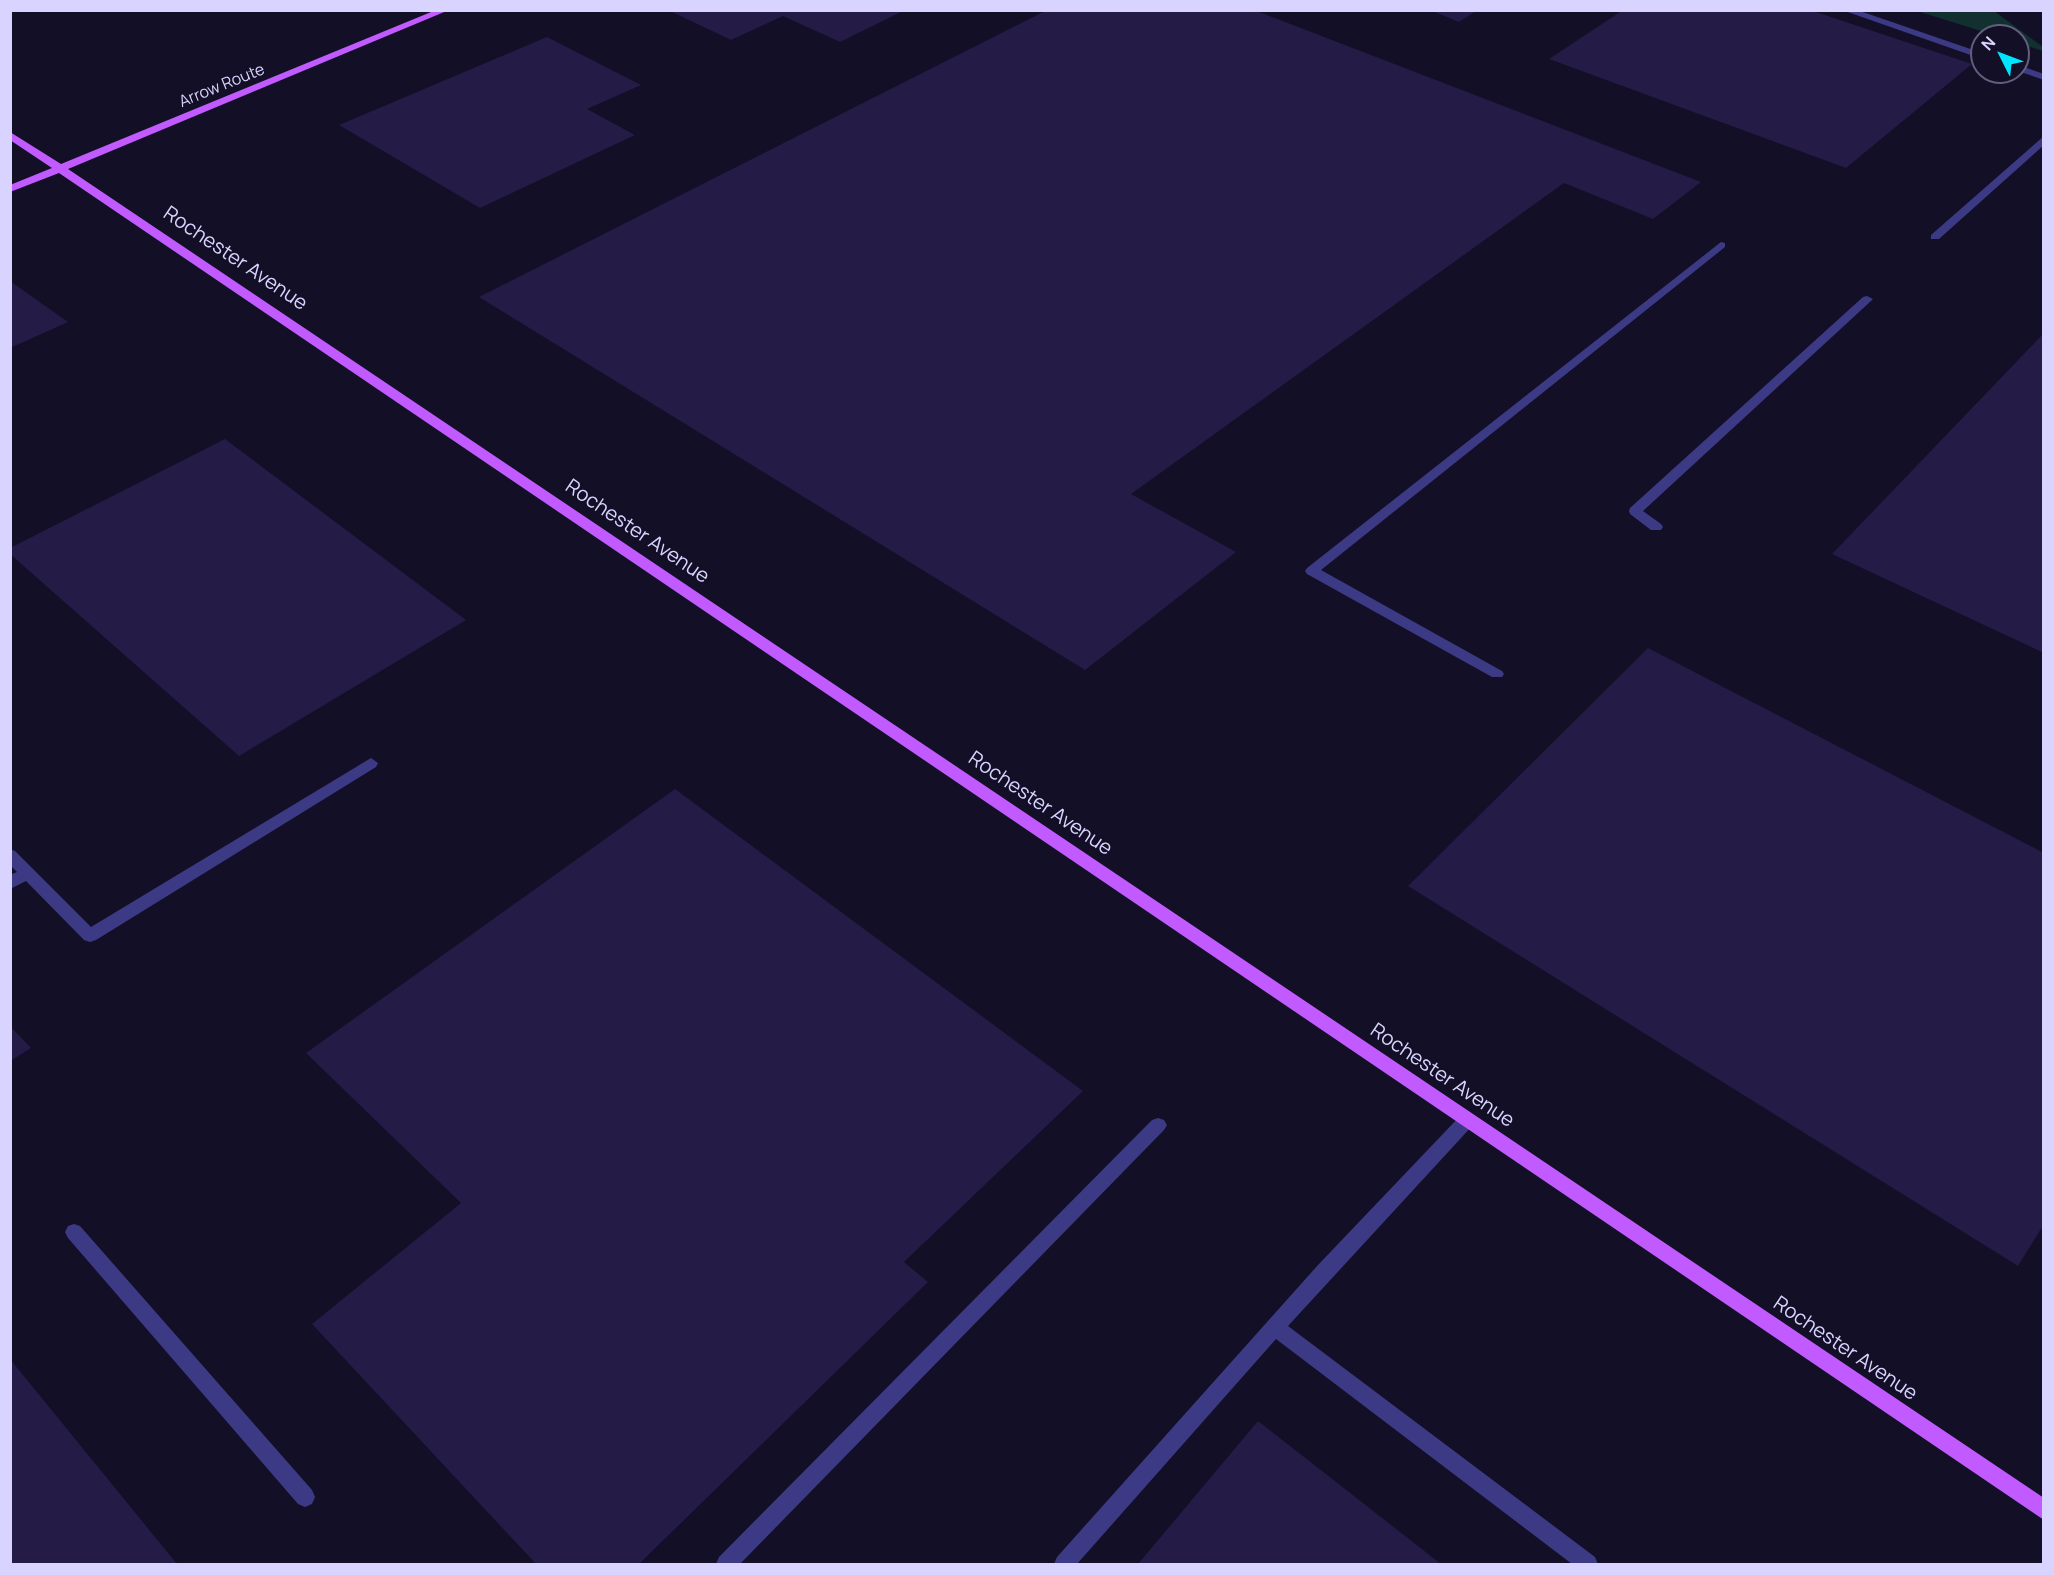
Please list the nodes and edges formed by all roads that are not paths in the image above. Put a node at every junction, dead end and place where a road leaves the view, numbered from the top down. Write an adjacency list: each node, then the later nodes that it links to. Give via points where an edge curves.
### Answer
1 (445, 10): 6 (main road, Arrow Route)
2 (1846, 10): 3 (lane)
3 (1970, 52)
4 (10, 135): 6 (main road, Rochester Avenue)
5 (2043, 139): 8 (lane)
6 (61, 168): 7 (main road, Arrow Route); 17 (main road, Rochester Avenue)
7 (10, 189)
8 (1935, 237)
9 (1720, 245): 12 (lane, via 1311,571)
10 (1867, 299): 11 (lane, via 1635,511)
11 (1656, 527)
12 (1497, 674)
13 (371, 763): 15 (lane, via 90,936)
14 (10, 855): 15 (lane)
15 (27, 873): 16 (lane)
16 (10, 883)
17 (1467, 1120): 20 (lane); 22 (main road, Rochester Avenue)
18 (1158, 1125): 23 (lane)
19 (74, 1232): 21 (lane)
20 (1275, 1327): 24 (lane); 25 (lane)
21 (305, 1497)
22 (2043, 1510)
23 (726, 1564)
24 (1064, 1564)
25 (1588, 1564)

